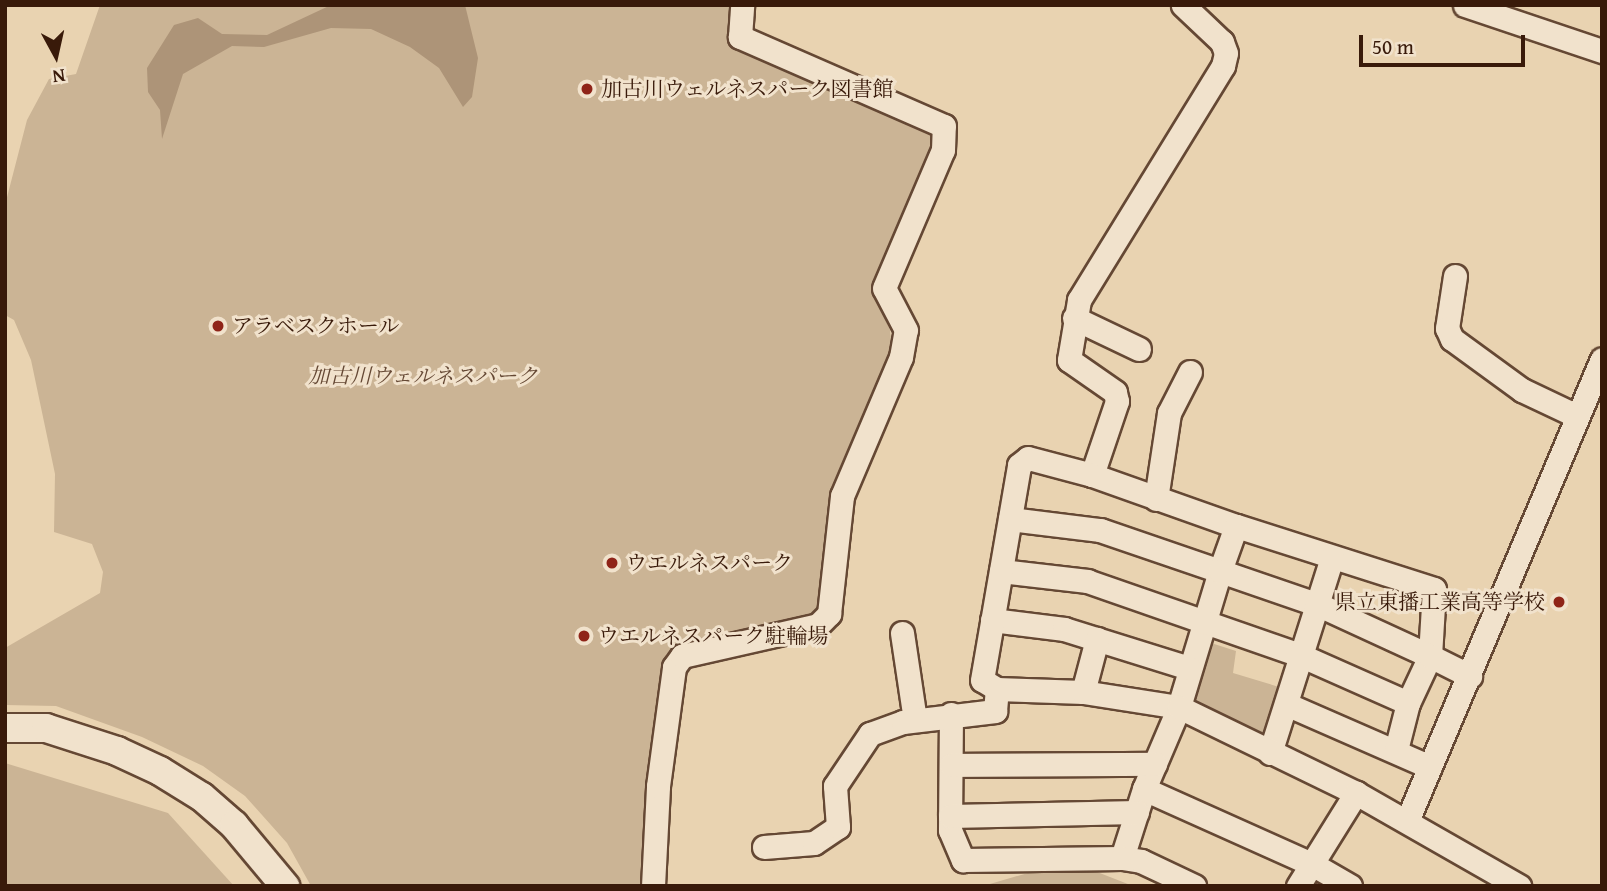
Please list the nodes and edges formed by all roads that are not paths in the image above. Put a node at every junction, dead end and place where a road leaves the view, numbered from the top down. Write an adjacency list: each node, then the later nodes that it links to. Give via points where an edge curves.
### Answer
1 (742, 5): 49 (street, via 740,37 944,126 943,150 884,288 906,330 901,357 842,496 829,614 818,625 682,656 674,667 658,786)
2 (1183, 5): 6 (street, via 1222,42 1226,52 1223,66 1090,281)
3 (1465, 5): 4 (street)
4 (1602, 51)
5 (1455, 276): 10 (street, via 1447,327 1452,340 1522,390)
6 (1074, 318): 7 (street); 11 (street, via 1069,360 1115,392 1117,401)
7 (1139, 349)
8 (1602, 359): 10 (street)
9 (1190, 372): 12 (street, via 1169,413)
10 (1577, 416): 26 (street)
11 (1092, 475): 12 (street); 13 (street, via 1028,458 1018,465)
12 (1156, 499): 14 (street)
13 (1010, 519): 16 (street); 17 (street, via 1100,530)
14 (1236, 526): 15 (street); 17 (street)
15 (1332, 558): 18 (street); 24 (street, via 1434,589)
16 (1001, 571): 19 (street); 20 (street, via 1087,581)
17 (1220, 571): 18 (street); 20 (street)
18 (1319, 605): 23 (street); 24 (street)
19 (992, 620): 22 (street, via 1064,629); 27 (street, via 982,680)
20 (1201, 622): 23 (street); 25 (street)
21 (902, 633): 33 (street)
22 (1097, 639): 25 (street); 28 (street)
23 (1302, 656): 29 (street); 30 (street)
24 (1430, 656): 26 (street); 29 (street)
25 (1189, 668): 31 (street)
26 (1470, 676): 39 (street)
27 (997, 689): 28 (street); 32 (street, via 995,712)
28 (1083, 692): 31 (street)
29 (1408, 703): 35 (street)
30 (1286, 704): 35 (street); 36 (street)
31 (1179, 707): 36 (street); 37 (street)
32 (951, 714): 33 (street); 38 (street)
33 (915, 720): 45 (street, via 870,734 855,754 835,786 838,827 814,843)
34 (5, 728): 48 (street, via 46,728 117,751 160,771 202,797 234,825)
35 (1396, 750): 39 (street)
36 (1270, 753): 41 (street)
37 (1155, 764): 38 (street); 40 (street)
38 (951, 765): 43 (street)
39 (1430, 767): 44 (street)
40 (1144, 789): 42 (street); 47 (street)
41 (1356, 793): 44 (street); 47 (street)
42 (1137, 812): 43 (street); 46 (street)
43 (950, 816): 46 (street, via 950,830 962,860)
44 (1408, 821): 53 (street)
45 (764, 847)
46 (1122, 858): 50 (street, via 1141,861)
47 (1312, 864): 51 (street); 52 (street)
48 (285, 886)
49 (653, 886)
50 (1194, 886)
51 (1298, 886)
52 (1350, 886)
53 (1519, 886)

